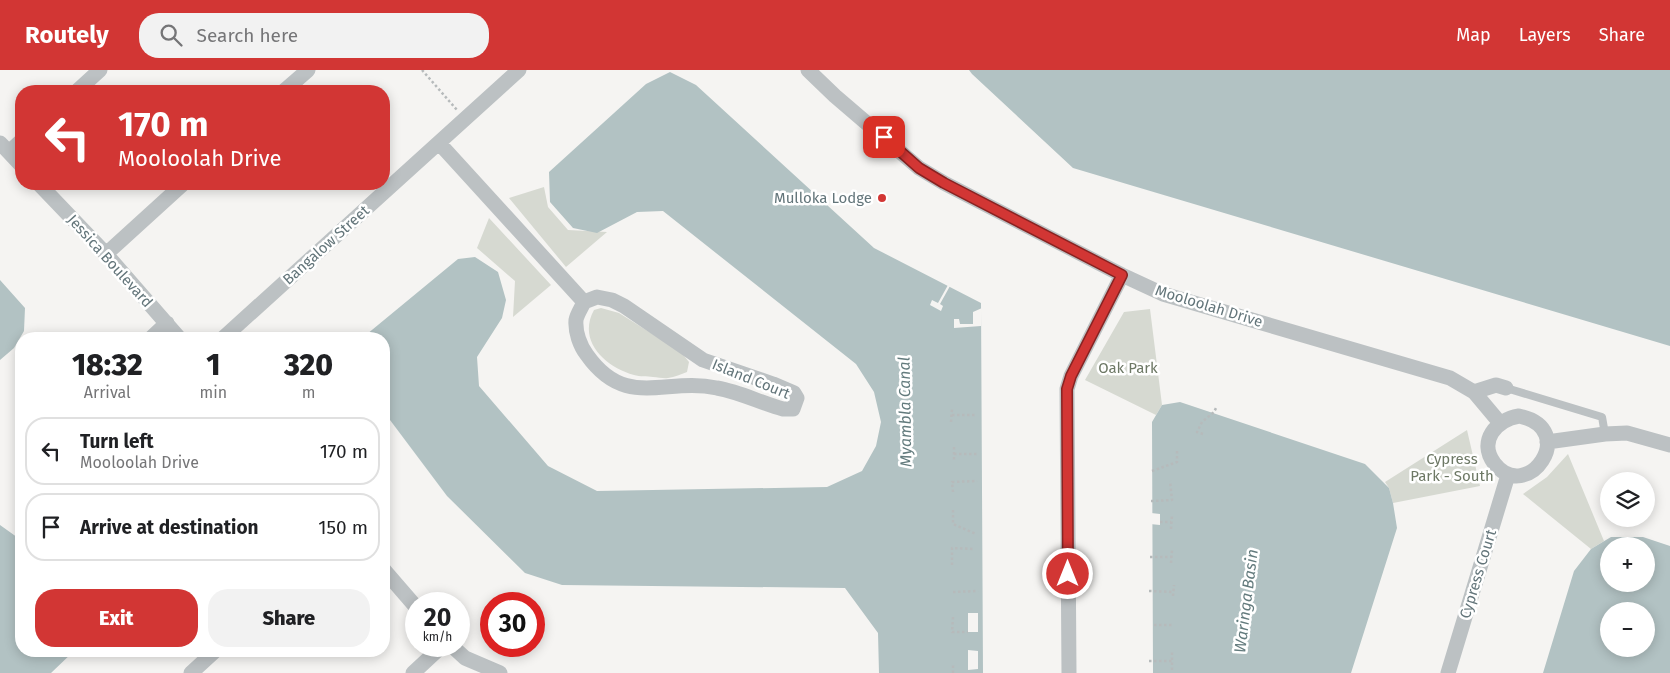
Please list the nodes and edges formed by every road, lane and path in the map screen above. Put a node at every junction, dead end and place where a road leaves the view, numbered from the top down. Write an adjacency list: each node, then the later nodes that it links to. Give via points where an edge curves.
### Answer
1 (100, 70): 6 (street)
2 (308, 70): 7 (street)
3 (422, 70): 8 (path)
4 (519, 70): 8 (street, Bangalow Street)
5 (808, 70): 17 (street, Mooloolah Drive, via 919,168)
6 (84, 85)
7 (291, 85)
8 (465, 119): 9 (street, Bangalow Street)
9 (439, 143): 12 (street, Bangalow Street); 18 (street)
10 (4, 148): 11 (street)
11 (15, 159)
12 (390, 187)
13 (45, 190): 16 (street, Jessica Boulevard)
14 (176, 190): 16 (street)
15 (387, 190): 22 (street, Bangalow Street)
16 (106, 254): 19 (street, Jessica Boulevard)
17 (1122, 275): 26 (street, Mooloolah Drive, via 1163,294 1450,378); 84 (street, via 1067,389)
18 (584, 302): 23 (street, Island Court, via 597,298 612,300); 24 (street, Island Court, via 576,319 579,343 599,370 611,380 628,387)
19 (167, 323): 20 (street); 21 (street, Jessica Boulevard)
20 (157, 332)
21 (174, 332)
22 (230, 332)
23 (703, 360): 24 (street); 24 (street, Island Court, via 773,384 797,398 793,408 787,410 717,388)
24 (695, 385)
25 (1506, 388): 26 (street, via 1496,385); 34 (lane, via 1602,417)
26 (1474, 392): 32 (street, Mooloolah Drive)
27 (1216, 408): 33 (path, via 1197,432)
28 (952, 409): 29 (path)
29 (952, 415): 30 (path); 31 (path)
30 (977, 415)
31 (952, 422)
32 (1500, 423): 35 (street, via 1514,417 1529,419 1538,424); 43 (street, via 1493,430 1489,450 1498,468)
33 (1203, 434)
34 (1605, 434): 35 (street); 36 (street, via 1627,432)
35 (1547, 442): 43 (street, via 1543,462 1536,470)
36 (1670, 445)
37 (954, 447): 39 (path)
38 (1177, 450): 42 (path, via 1177,462)
39 (954, 454): 40 (path); 41 (path)
40 (977, 454)
41 (954, 462)
42 (1152, 471)
43 (1508, 475): 85 (street, Cypress Court)
44 (977, 481): 46 (path, via 952,482)
45 (1170, 481): 47 (path, via 1172,500)
46 (953, 492)
47 (1151, 501)
48 (953, 510): 53 (path, via 953,524)
49 (1172, 515): 51 (path)
50 (1160, 522): 51 (path)
51 (1171, 522): 52 (path)
52 (1171, 529)
53 (976, 534)
54 (974, 549): 59 (path, via 952,548)
55 (1172, 550): 57 (path)
56 (1150, 557): 57 (path)
57 (1172, 557): 58 (path)
58 (1172, 564)
59 (952, 565)
60 (390, 577): 66 (street)
61 (1174, 585): 65 (path)
62 (1149, 590): 65 (path)
63 (978, 591): 64 (path)
64 (953, 592)
65 (1174, 592): 67 (path)
66 (405, 594)
67 (1173, 596)
68 (953, 617): 71 (path, via 952,632)
69 (1154, 625): 70 (path)
70 (1174, 625)
71 (968, 632)
72 (1172, 652): 77 (path)
73 (208, 657): 80 (street)
74 (430, 657): 81 (street)
75 (464, 657): 82 (street)
76 (1149, 661): 77 (path)
77 (1172, 661): 79 (path)
78 (953, 663): 83 (path)
79 (1172, 670)
80 (191, 673)
81 (413, 673)
82 (500, 673)
83 (953, 673)
84 (1069, 673)
85 (1448, 673)

